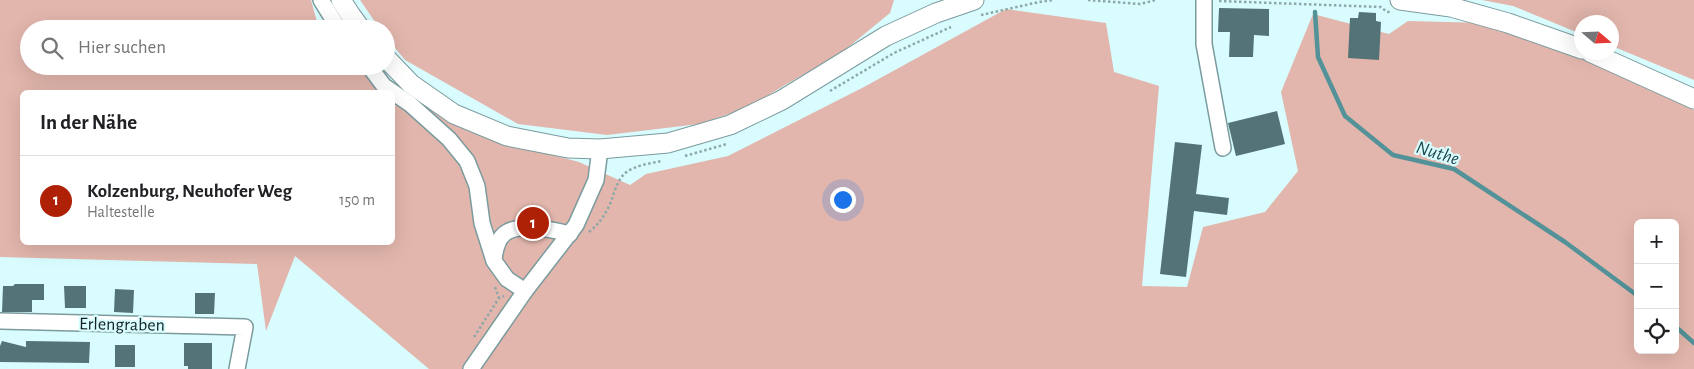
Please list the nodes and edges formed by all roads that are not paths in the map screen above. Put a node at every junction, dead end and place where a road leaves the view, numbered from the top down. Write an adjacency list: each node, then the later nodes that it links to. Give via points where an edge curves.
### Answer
1 (321, 0): 6 (street)
2 (341, 0): 7 (main road)
3 (974, 0): 16 (main road, via 886,36 782,100 730,125 668,143)
4 (1204, 0): 15 (street, via 1204,44)
5 (1398, 6): 8 (main road, via 1451,7)
6 (334, 20)
7 (355, 20)
8 (1574, 46)
9 (1608, 60): 14 (main road)
10 (395, 67): 16 (main road, via 411,84 454,114 507,136 568,148)
11 (376, 75): 12 (street)
12 (390, 90)
13 (395, 94): 18 (street, via 449,139 468,161)
14 (1694, 99)
15 (1223, 148)
16 (600, 149): 17 (street, via 596,180)
17 (570, 234): 18 (street, via 522,228 507,232 499,240); 19 (street)
18 (494, 261): 19 (street, via 507,279)
19 (525, 291): 22 (street)
20 (0, 321): 21 (street, Erlengraben, via 245,327)
21 (237, 369)
22 (471, 369)

